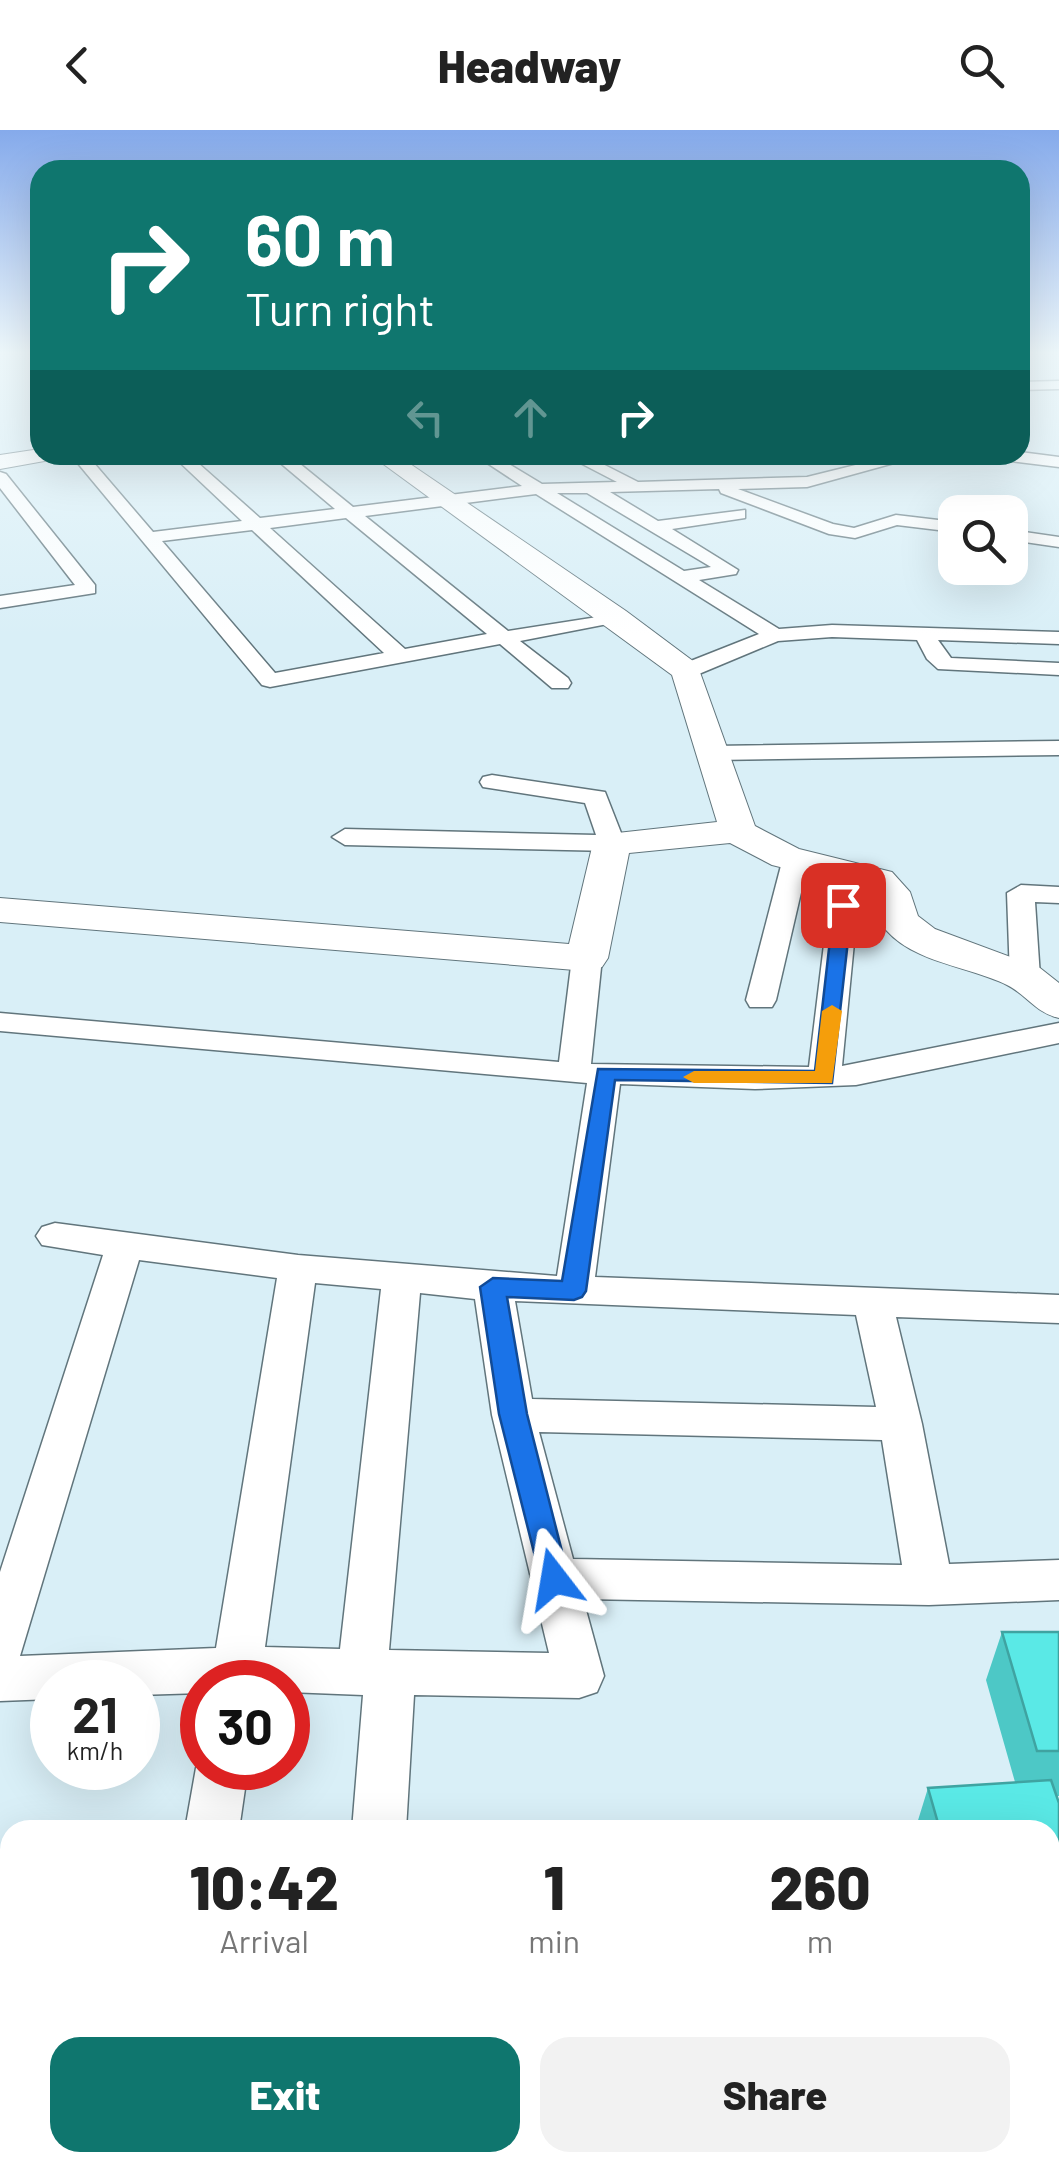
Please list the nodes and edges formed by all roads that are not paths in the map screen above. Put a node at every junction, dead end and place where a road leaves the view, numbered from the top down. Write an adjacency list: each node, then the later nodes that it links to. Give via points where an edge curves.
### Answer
1 (1030, 447): 3 (street)
2 (30, 448): 4 (street)
3 (1058, 451): 6 (street)
4 (0, 453)
5 (30, 457): 7 (street)
6 (1030, 458)
7 (0, 462)
8 (88, 465): 26 (street)
9 (191, 465): 23 (street)
10 (291, 465): 21 (street)
11 (396, 465): 20 (street)
12 (500, 465): 19 (street)
13 (594, 465): 16 (street)
14 (875, 465): 17 (street, via 807,482)
15 (0, 477): 30 (street, via 88,588)
16 (635, 485): 17 (street); 18 (street)
17 (717, 486): 24 (street, via 829,530 872,531 896,520)
18 (590, 488): 19 (street); 25 (street)
19 (540, 489): 20 (street); 29 (street)
20 (448, 501): 21 (street); 31 (street)
21 (349, 513): 23 (street); 33 (street)
22 (739, 514): 25 (street)
23 (256, 524): 26 (street); 36 (street)
24 (938, 525)
25 (657, 526): 29 (street, via 729,570)
26 (152, 537): 36 (street, via 270,680)
27 (1028, 538): 28 (street)
28 (1059, 542)
29 (682, 577): 34 (street)
30 (0, 602)
31 (616, 616): 33 (street); 38 (street)
32 (926, 634): 34 (street); 35 (street); 37 (street, via 946,664)
33 (504, 636): 36 (street); 39 (street)
34 (775, 636): 38 (street)
35 (1059, 638)
36 (398, 654)
37 (1059, 669)
38 (686, 670): 41 (street)
39 (560, 683)
40 (1059, 748): 41 (street)
41 (714, 753): 43 (street)
42 (492, 782): 45 (street, via 596,798)
43 (738, 831): 45 (street); 46 (street, via 758,846)
44 (345, 837): 45 (street)
45 (612, 843): 50 (street)
46 (796, 858): 47 (street); 52 (street)
47 (847, 870): 51 (street, via 885,885 900,921 920,938); 57 (street)
48 (1059, 895): 51 (street, via 1021,894)
49 (0, 910): 50 (street)
50 (587, 958): 56 (street)
51 (1026, 977): 53 (street)
52 (761, 1000)
53 (1059, 1004)
54 (0, 1022): 56 (street)
55 (1059, 1033): 57 (street)
56 (590, 1073): 57 (street); 63 (street)
57 (824, 1078)
58 (55, 1236): 59 (street)
59 (125, 1245): 60 (street); 71 (street)
60 (298, 1268): 61 (street); 72 (street)
61 (402, 1278): 62 (street); 73 (street)
62 (493, 1287): 63 (street); 66 (street)
63 (574, 1291): 64 (street)
64 (873, 1304): 65 (street); 67 (street)
65 (1059, 1309)
66 (513, 1414): 67 (street); 68 (street)
67 (901, 1424): 70 (street)
68 (554, 1579): 70 (street); 73 (street, via 579,1676)
69 (1059, 1580): 70 (street)
70 (929, 1586)
71 (0, 1647)
72 (238, 1660)
73 (376, 1674): 74 (street); 79 (street)
74 (310, 1675)
75 (180, 1677): 76 (street)
76 (0, 1679)
77 (218, 1790): 78 (street)
78 (214, 1820)
79 (379, 1820)

